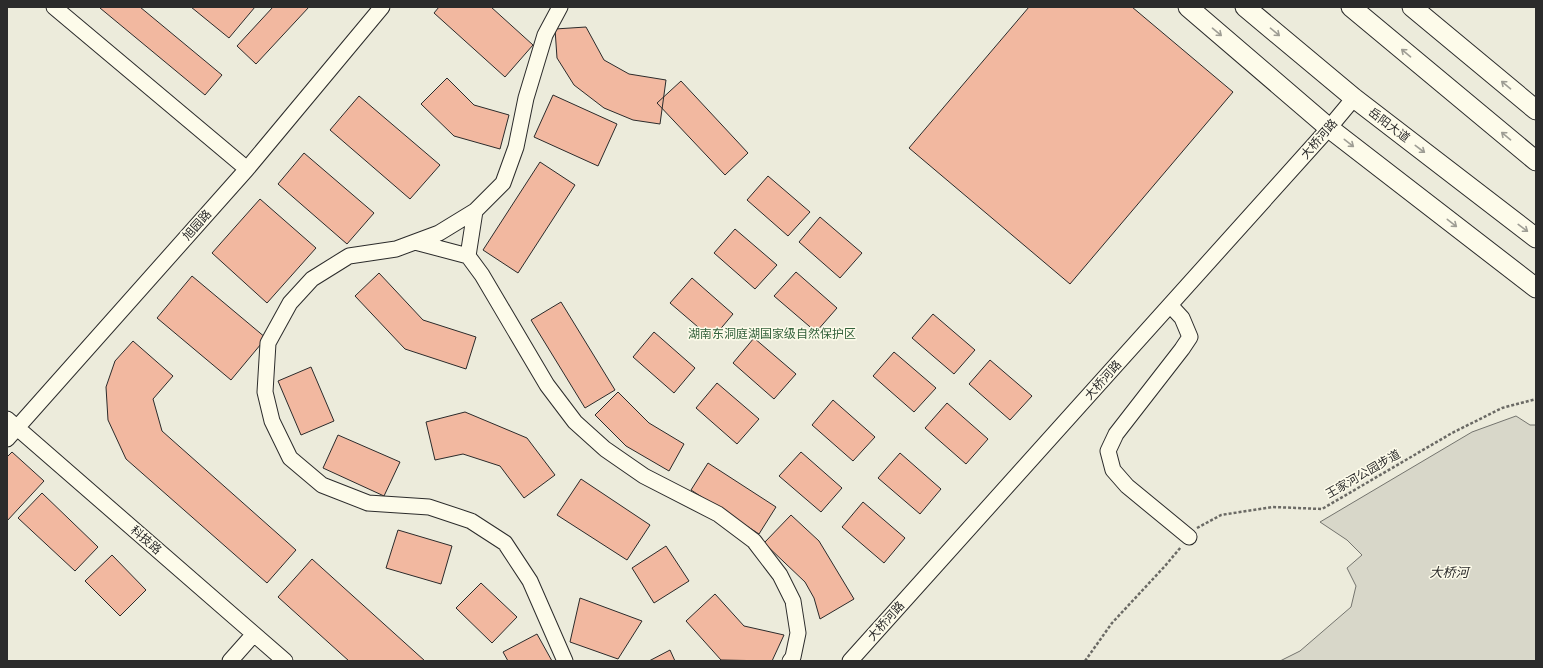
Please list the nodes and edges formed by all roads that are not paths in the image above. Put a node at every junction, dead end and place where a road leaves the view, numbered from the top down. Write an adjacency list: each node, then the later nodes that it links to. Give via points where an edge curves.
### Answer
1 (54, 7): 12 (street)
2 (382, 7): 12 (street, 旭园路)
3 (560, 7): 13 (street, via 545,35 526,98 516,147 503,183)
4 (1188, 7): 10 (main road, one-way to 10)
5 (1245, 7): 8 (main road, 岳阳大道, one-way to 8)
6 (1351, 7): 11 (main road, one-way to 6)
7 (1412, 7): 9 (main road, one-way to 7)
8 (1354, 98): 10 (street, 大桥河路); 14 (main road, 岳阳大道, one-way to 14)
9 (1536, 110)
10 (1329, 128): 17 (main road, one-way to 17); 18 (street, 大桥河路)
11 (1536, 161)
12 (247, 168): 19 (street, 旭园路)
13 (475, 211): 15 (street, via 438,233); 16 (street)
14 (1536, 238)
15 (415, 242): 16 (street); 24 (street, via 396,249 349,256 312,279 290,303 268,343 265,392 272,421 290,458 322,485 368,503 429,507 470,521 505,543 530,581)
16 (468, 256): 25 (street, via 482,275 547,385 575,422 606,449 644,476 718,514 754,541 780,575 793,601 798,633)
17 (1536, 288)
18 (1170, 305): 20 (street, via 1182,318 1190,337 1116,434 1108,451 1114,470 1127,486); 26 (street, 大桥河路)
19 (10, 429): 21 (street, 科技路)
20 (1189, 537)
21 (254, 634): 22 (street); 23 (street, 科技路)
22 (230, 661)
23 (285, 661)
24 (565, 661)
25 (790, 661)
26 (850, 661)

